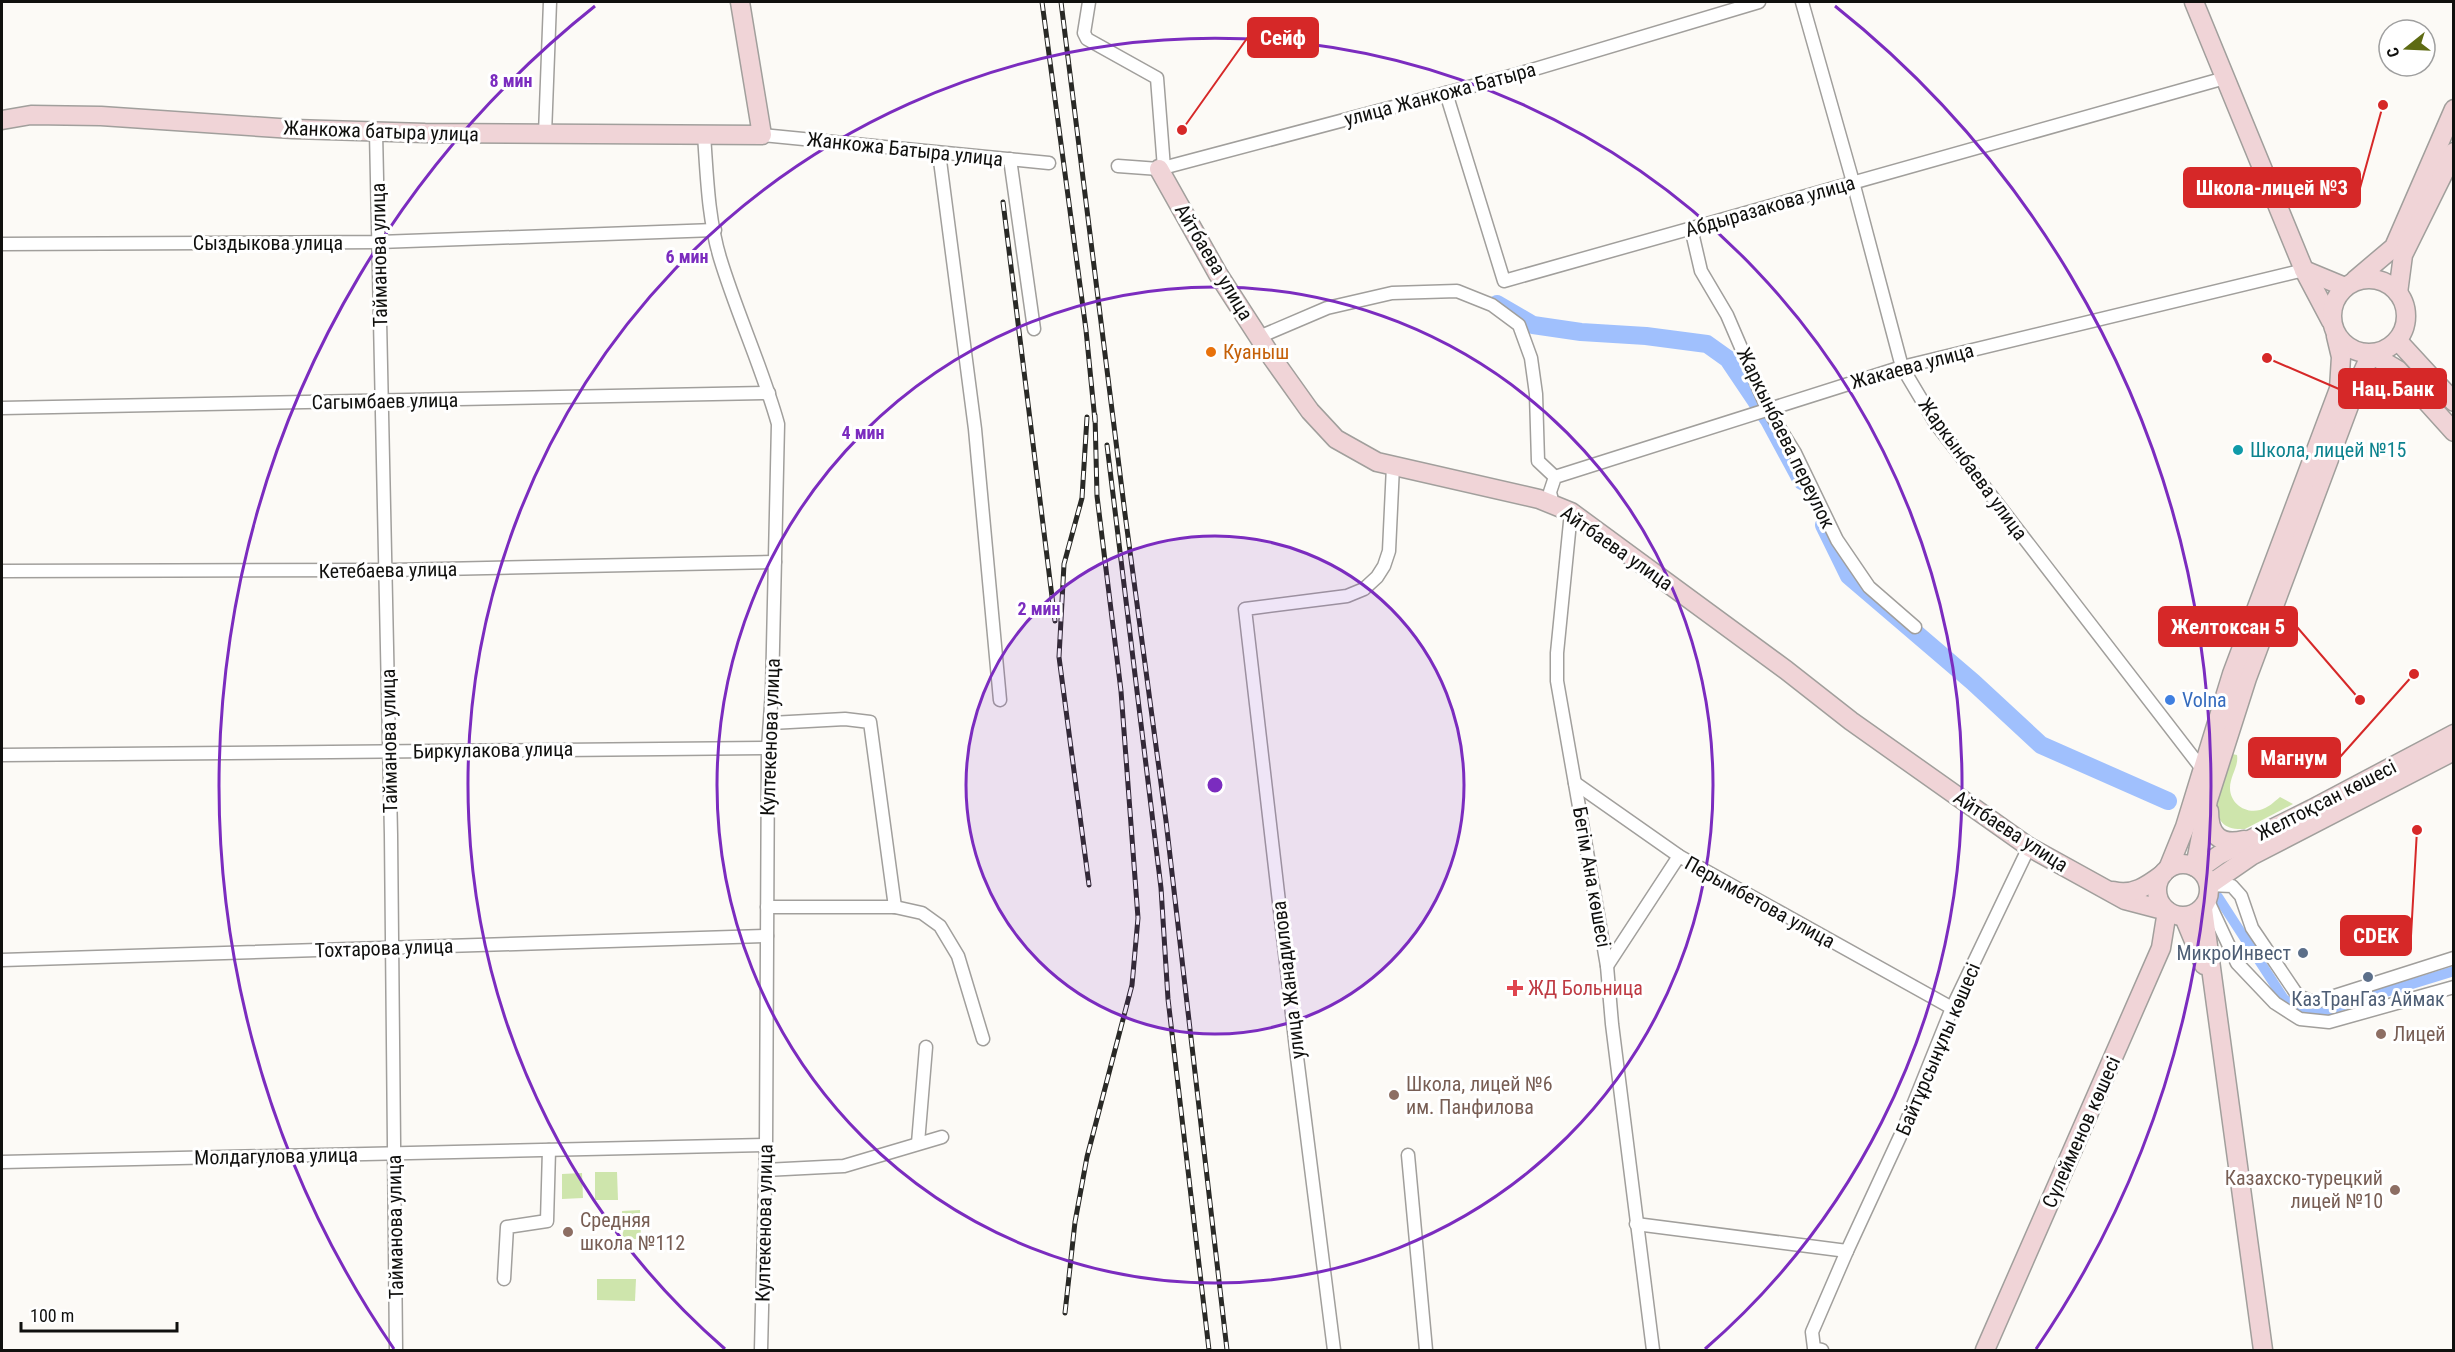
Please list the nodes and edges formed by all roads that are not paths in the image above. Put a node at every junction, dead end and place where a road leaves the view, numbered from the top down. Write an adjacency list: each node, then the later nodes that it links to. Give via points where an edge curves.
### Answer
1 (550, 2): 12 (street)
2 (740, 2): 14 (street)
3 (1089, 2): 20 (street, via 1084,33 1090,43 1156,78)
4 (1759, 2): 8 (street, улица Жанкожа Батыра)
5 (1802, 2): 21 (street, Жаркынбаева улица)
6 (2194, 2): 7 (street)
7 (2225, 78): 21 (street, Абдыразакова улица); 26 (street)
8 (1446, 93): 20 (street, улица Жанкожа Батыра); 22 (street, Абдыразакова улица, via 1504,281)
9 (2454, 109): 27 (street, via 2394,247)
10 (2, 120): 11 (street, Жанкожа батыра улица, via 31,115 101,116)
11 (376, 132): 12 (street, Жанкожа батыра улица); 24 (street, Тайманова улица)
12 (545, 134): 13 (street, Жанкожа батыра улица)
13 (704, 135): 14 (street, Жанкожа батыра улица); 23 (street, Култекенова улица)
14 (762, 135): 16 (street, Жанкожа Батыра улица)
15 (2454, 152): 28 (street, via 2403,255)
16 (939, 153): 17 (street, Жанкожа Батыра улица); 49 (street, via 975,429)
17 (1010, 159): 18 (street, Жанкожа Батыра улица); 29 (street)
18 (1049, 163)
19 (1118, 166): 20 (street, улица Жанкожа Батыра)
20 (1162, 168): 31 (street, Айтбаева улица, via 1218,274)
21 (1853, 182): 22 (street, Абдыразакова улица); 34 (street, Жаркынбаева улица)
22 (1691, 228): 39 (street, Жаркынбаева переулок, via 1701,271 1727,315)
23 (714, 230): 24 (street, Сыздыкова улица); 35 (street, Култекенова улица, via 750,348)
24 (379, 242): 25 (street, Сыздыкова улица); 36 (street, Тайманова улица)
25 (2, 244)
26 (2304, 270): 27 (street); 30 (street); 34 (street, Жакаева улица)
27 (2348, 285): 28 (street, via 2371,279); 30 (street, via 2332,308)
28 (2398, 293): 32 (street, via 2406,316)
29 (1034, 329)
30 (2334, 329): 33 (street, via 2351,350); 56 (street, via 2341,357 2339,389 2232,674)
31 (1259, 337): 41 (street, Айтбаева улица, via 1324,428 1365,457); 42 (street, via 1327,308 1392,293 1457,291 1492,305 1519,326 1531,358 1538,461)
32 (2398, 340): 33 (street); 37 (street)
33 (2372, 354): 40 (street, via 2398,370); 56 (street)
34 (1902, 367): 39 (street, Жакаева улица); 56 (street, Жаркынбаева улица, via 1936,424)
35 (769, 393): 36 (street, Сагымбаев улица); 45 (street, Култекенова улица, via 778,424)
36 (382, 402): 38 (street, Сагымбаев улица); 46 (street, Тайманова улица)
37 (2454, 402)
38 (2, 408)
39 (1767, 408): 42 (street, Жакаева улица); 48 (street, Жаркынбаева переулок, via 1795,453 1837,540 1869,586)
40 (2454, 432)
41 (1393, 466): 43 (street, Айтбаева улица); 92 (street, улица Жанадилова, via 1389,551 1377,577 1364,589 1347,596 1245,609)
42 (1555, 477): 43 (street, via 1550,492)
43 (1553, 505): 44 (street, Айтбаева улица)
44 (1571, 512): 57 (street, Бегім Ана көшесі, via 1557,681); 60 (street, Айтбаева улица, via 1869,734)
45 (775, 562): 46 (street, Кетебаева улица); 50 (street, Култекенова улица)
46 (386, 570): 47 (street, Кетебаева улица); 53 (street, Тайманова улица)
47 (2, 571)
48 (1915, 627)
49 (1000, 700)
50 (771, 723): 52 (street, Култекенова улица); 67 (street, via 845,719 870,722)
51 (2454, 734): 59 (street, Желтоқсан көшесі)
52 (768, 748): 53 (street, Биркулакова улица); 66 (street, Култекенова улица)
53 (390, 751): 55 (street, Биркулакова улица); 70 (street, Тайманова улица)
54 (2454, 751): 65 (street, Желтоқсан көшесі, via 2250,856)
55 (2, 755)
56 (2208, 776): 58 (street); 63 (street)
57 (1575, 783): 61 (street, Перымбетова улица); 73 (street, Бегім Ана көшесі)
58 (2208, 800): 59 (street, via 2210,828 2219,838 2232,842); 62 (street)
59 (2254, 837): 62 (street, Желтоқсан көшесі)
60 (2029, 847): 64 (street, Айтбаева улица); 76 (street, Байтұрсынұлы көшесі)
61 (1679, 856): 73 (street); 76 (street, Перымбетова улица)
62 (2197, 868): 63 (street, via 2181,864); 65 (street)
63 (2165, 871): 64 (street, via 2136,891 2123,893); 68 (street, via 2157,889 2161,905)
64 (2102, 888): 68 (street, Айтбаева улица, via 2125,900)
65 (2206, 898): 68 (street, via 2191,916); 71 (street, via 2232,886 2241,896 2252,928 2304,1000 2322,1000); 74 (street, via 2237,963 2275,1003 2300,1019 2329,1022); 75 (street)
66 (767, 907): 67 (street); 69 (street, Култекенова улица)
67 (895, 907): 77 (street, via 922,913 940,926 958,956)
68 (2175, 914): 75 (street); 96 (street, Сүлейменов көшесі)
69 (766, 936): 70 (street, Тохтарова улица); 81 (street, Култекенова улица)
70 (393, 948): 72 (street, Тохтарова улица); 83 (street, Тайманова улица)
71 (2454, 958)
72 (2, 960)
73 (1607, 966): 87 (street, Бегім Ана көшесі)
74 (2454, 987)
75 (2216, 995): 97 (street)
76 (1952, 1008): 88 (street, Байтұрсынұлы көшесі, via 1903,1130)
77 (982, 1039)
78 (926, 1047): 80 (street)
79 (942, 1137): 80 (street)
80 (918, 1143): 86 (street, via 844,1166)
81 (766, 1145): 82 (street, Молдагулова улица); 86 (street, Култекенова улица)
82 (549, 1150): 83 (street, Молдагулова улица); 89 (street, via 547,1221 507,1227)
83 (394, 1153): 85 (street, Молдагулова улица); 90 (street, Тайманова улица)
84 (1408, 1155): 93 (street)
85 (2, 1162)
86 (765, 1170): 91 (street, Култекенова улица)
87 (1636, 1224): 88 (street); 94 (street, Бегім Ана көшесі)
88 (1847, 1251): 95 (street, Байтұрсынұлы көшесі, via 1812,1332 1814,1347)
89 (504, 1279)
90 (396, 1350)
91 (761, 1350)
92 (1334, 1350)
93 (1426, 1350)
94 (1653, 1350)
95 (1822, 1350)
96 (1985, 1350)
97 (2263, 1350)

